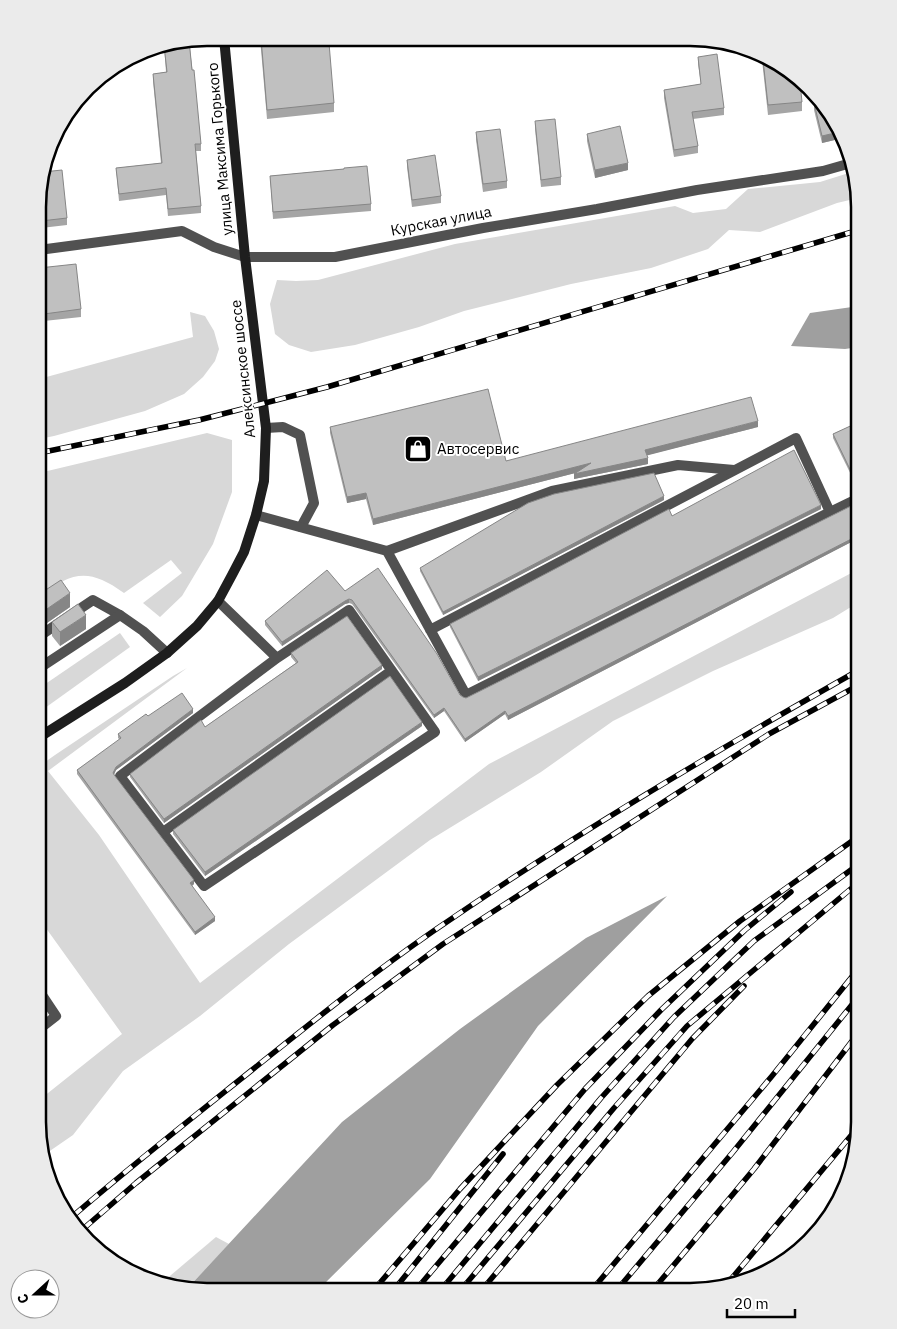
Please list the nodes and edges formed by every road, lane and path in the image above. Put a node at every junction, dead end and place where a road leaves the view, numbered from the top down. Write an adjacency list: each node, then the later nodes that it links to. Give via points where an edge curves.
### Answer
1 (225, 46): 4 (main road, улица Максима Горького)
2 (845, 165): 4 (street, Курская улица, via 336,257)
3 (46, 249): 4 (street, Курская улица, via 182,231 214,247)
4 (245, 257): 5 (main road, Алексинское шоссе)
5 (266, 428): 9 (main road, Алексинское шоссе, via 264,481); 10 (street, via 283,427 300,435 314,503)
6 (734, 470): 8 (street, via 796,438); 11 (street, via 678,465 552,491); 14 (street)
7 (851, 502): 8 (street)
8 (830, 512): 14 (street, via 466,695)
9 (256, 515): 10 (street); 12 (main road, Алексинское шоссе, via 244,552)
10 (301, 527): 11 (street)
11 (387, 551): 14 (street)
12 (218, 601): 16 (main road, Алексинское шоссе, via 197,626); 17 (street)
13 (120, 615): 15 (street, via 93,600); 16 (street); 18 (street)
14 (430, 630)
15 (46, 632)
16 (167, 653): 20 (main road, Алексинское шоссе)
17 (277, 658): 19 (street, via 349,610); 21 (street, via 120,776)
18 (46, 664)
19 (391, 671): 21 (street); 21 (street, via 435,732 204,886)
20 (46, 733)
21 (163, 832)
22 (46, 1001): 23 (street, via 56,1016)
23 (46, 1024)

